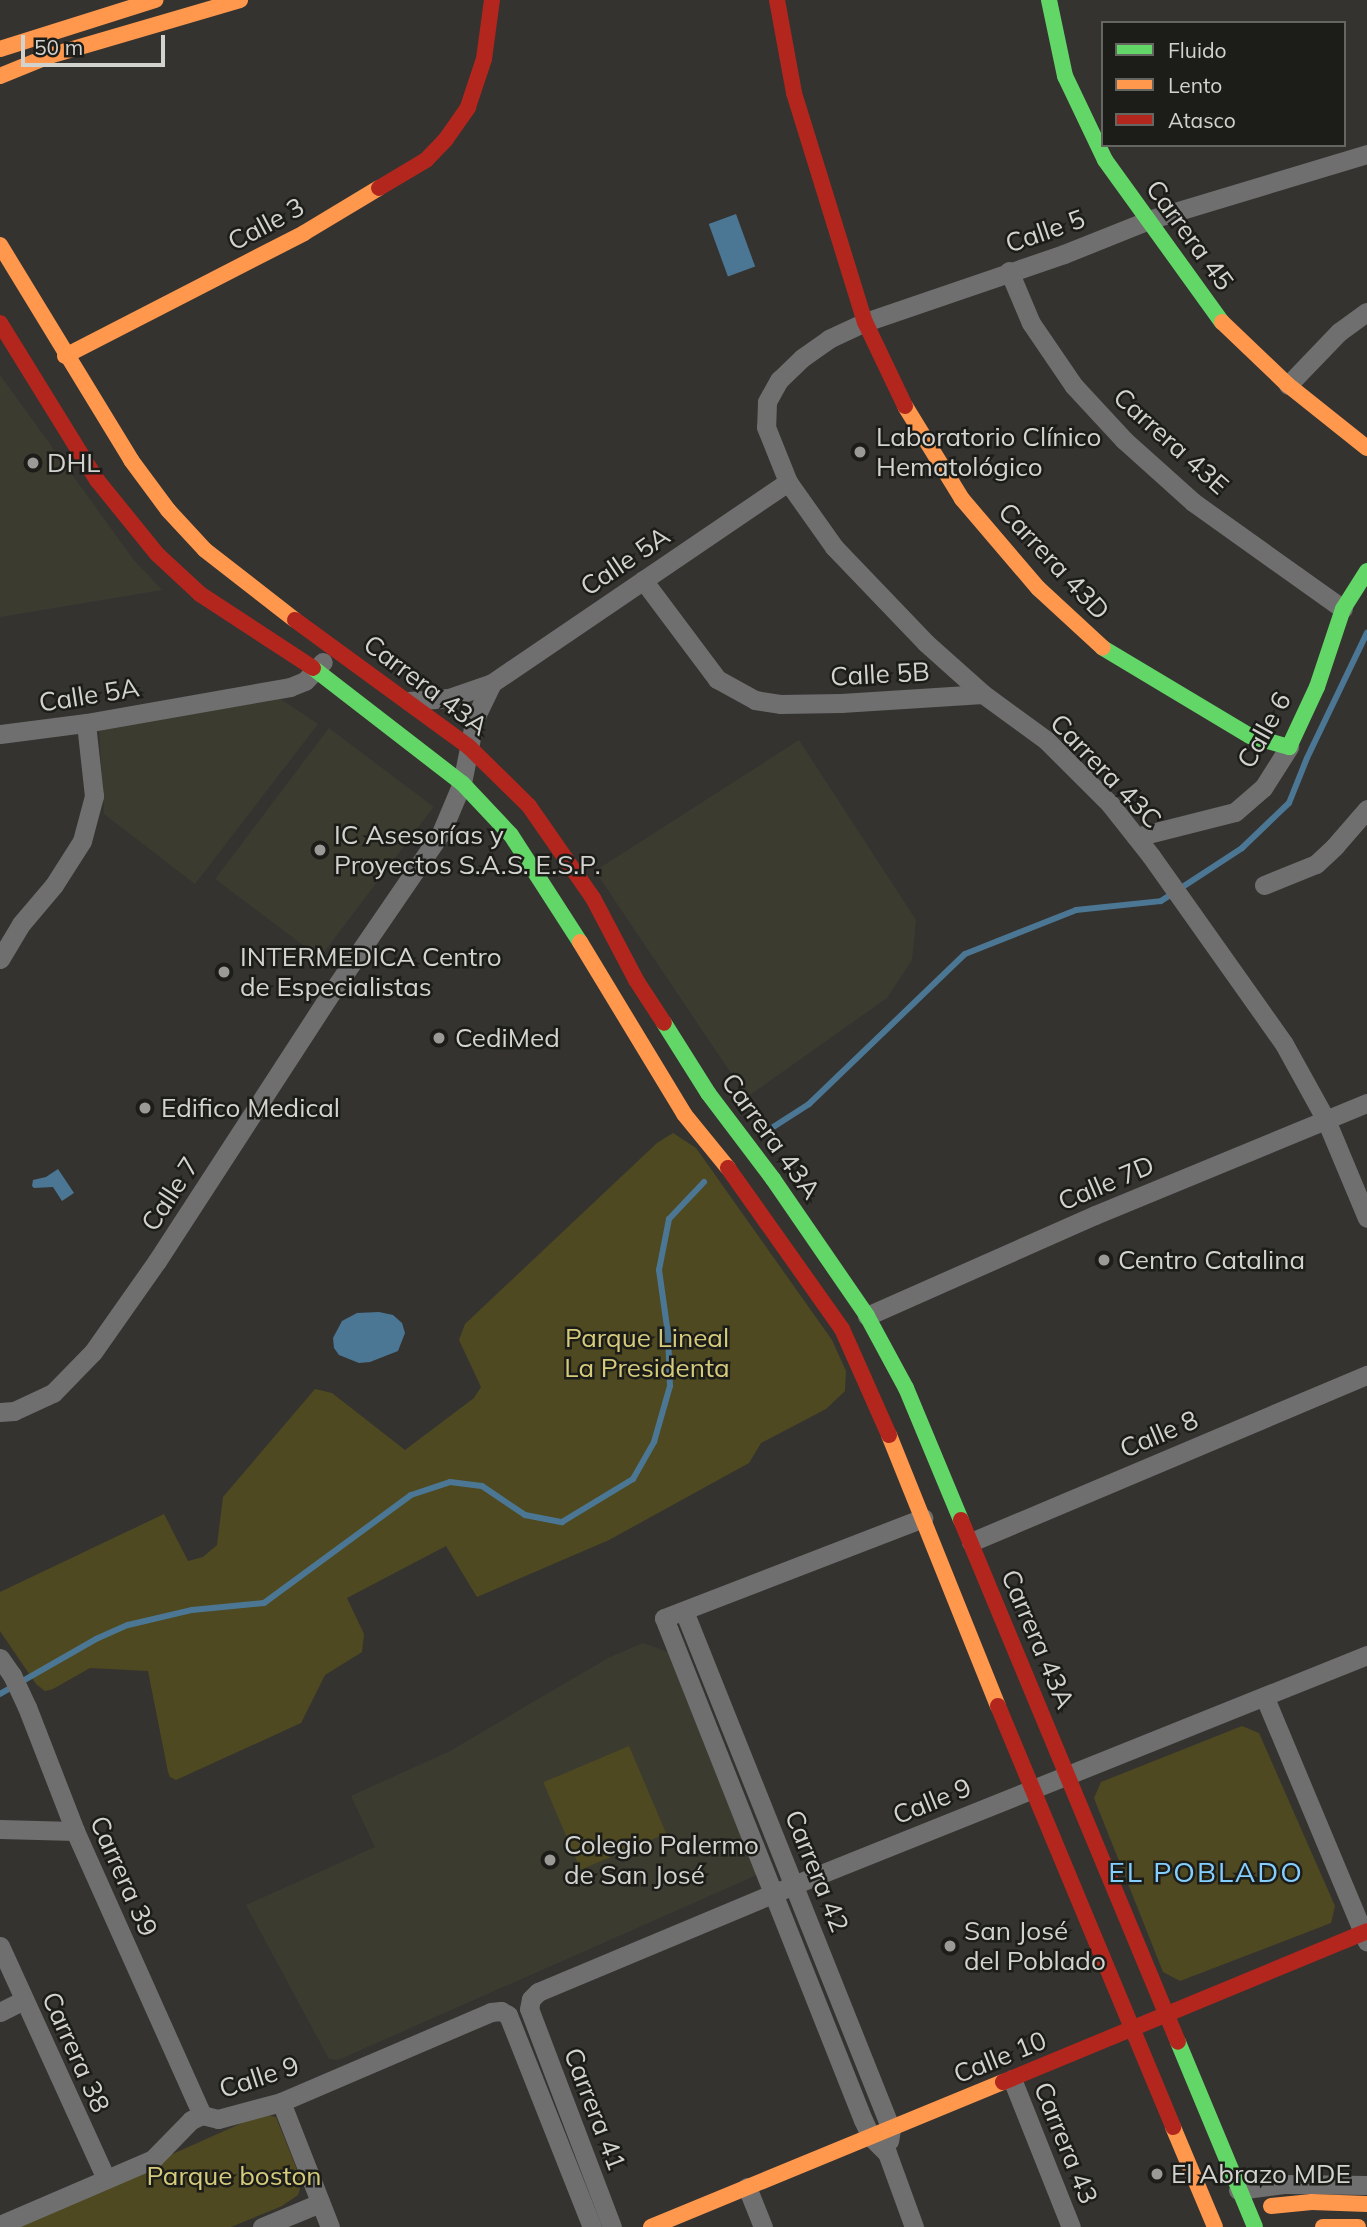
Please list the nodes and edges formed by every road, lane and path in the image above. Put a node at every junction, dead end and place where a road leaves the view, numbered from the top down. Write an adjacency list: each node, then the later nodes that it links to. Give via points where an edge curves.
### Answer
1 (155, 0): 6 (main road)
2 (240, 0): 7 (main road, via 49,56)
3 (492, 0): 15 (main road, Calle 3, via 484,60 468,107 426,160 304,233)
4 (777, 0): 13 (main road, Carrera 43D, via 794,93)
5 (1049, 0): 9 (main road, Carrera 45, via 1065,75 1089,131)
6 (0, 49)
7 (0, 76)
8 (1367, 154): 9 (street, Calle 5)
9 (1149, 220): 11 (street, Calle 5); 16 (main road, Carrera 45, via 1228,330)
10 (0, 246): 15 (main road, Carrera 43A)
11 (1009, 271): 13 (street, Calle 5); 22 (street, Carrera 43E, via 1031,323 1074,386 1124,440 1193,502)
12 (1367, 312): 16 (street, via 1339,332)
13 (865, 321): 17 (street, Calle 5, via 802,358 779,380); 31 (main road, Carrera 43D, via 911,419 962,499 1038,588 1109,653 1250,736)
14 (0, 323): 24 (main road, Carrera 43A, via 97,480 157,554 200,594)
15 (65, 356): 23 (main road, Carrera 43A, via 168,510 223,566)
16 (1288, 385): 18 (main road, Carrera 45)
17 (767, 402): 19 (street, Carrera 43C, via 766,427)
18 (1367, 449)
19 (788, 482): 21 (street, Calle 5A); 26 (street, Carrera 43C, via 866,583)
20 (1367, 571): 22 (main road, Calle 6)
21 (643, 580): 25 (street, Calle 5A); 26 (street, Calle 5B, via 717,679 755,700 841,704)
22 (1343, 609): 31 (main road, Calle 6, via 1317,687)
23 (334, 647): 24 (street, Calle 5A); 27 (main road, Carrera 43A)
24 (317, 671): 28 (street, Calle 5A, via 290,687); 32 (main road, Carrera 43A)
25 (492, 683): 27 (street, Calle 5A, via 449,698); 30 (street, Calle 5A, via 475,718)
26 (983, 694): 34 (street, Carrera 43C, via 1046,740)
27 (409, 701): 30 (main road, Carrera 43A)
28 (86, 723): 29 (street, Calle 5A); 36 (street, via 94,796 82,841)
29 (0, 734)
30 (469, 747): 32 (street, Calle 7); 40 (main road, Carrera 43A, via 529,806 560,846 636,980 708,1093)
31 (1289, 747): 34 (street, Calle 6, via 1263,788 1235,812)
32 (462, 783): 42 (street, Calle 7, via 441,833 93,1352 53,1393 14,1411); 43 (main road, Carrera 43A, via 527,857 684,1114 749,1195 842,1329)
33 (1367, 809): 35 (street, via 1316,864)
34 (1136, 837): 38 (street, Carrera 43C, via 1284,1044)
35 (1264, 885)
36 (0, 959)
37 (1367, 1103): 38 (street, Calle 7D)
38 (1326, 1120): 39 (street, Carrera 43C); 40 (street, Calle 7D)
39 (1367, 1218)
40 (867, 1316): 44 (main road, Carrera 43A, via 906,1388)
41 (1367, 1375): 44 (street, Calle 8)
42 (0, 1412)
43 (923, 1518): 45 (street); 50 (main road, Carrera 43A)
44 (971, 1542): 49 (main road, Carrera 43A)
45 (684, 1611): 53 (street, Carrera 42); 54 (street, Carrera 42, via 664,1618)
46 (1367, 1655): 48 (street, Calle 9)
47 (0, 1658): 52 (street, Carrera 39, via 27,1707)
48 (1265, 1698): 49 (street, Calle 9); 55 (street)
49 (1069, 1774): 50 (street, Calle 9); 61 (main road, Carrera 43A)
50 (1031, 1789): 53 (street, Calle 9); 62 (main road, Carrera 43A)
51 (0, 1829): 52 (street)
52 (75, 1831): 65 (street, Carrera 39)
53 (796, 1884): 54 (street, Calle 9); 66 (street, Carrera 42)
54 (775, 1893): 57 (street, Calle 9); 67 (street, Carrera 42)
55 (1365, 1936): 61 (main road, Calle 10)
56 (0, 1946): 58 (street, Carrera 38)
57 (538, 1992): 60 (street, Calle 9); 80 (street, Carrera 41, via 529,2009)
58 (24, 2000): 59 (street); 69 (street, Carrera 38)
59 (0, 2011)
60 (499, 2014): 64 (street, Calle 9); 79 (street, Carrera 41)
61 (1167, 2014): 62 (main road, Calle 10); 72 (main road, Carrera 43A)
62 (1134, 2028): 63 (main road, Calle 10); 85 (main road, Carrera 43A)
63 (1012, 2079): 66 (main road, Calle 10); 84 (street, Carrera 43)
64 (281, 2102): 65 (street, Calle 9, via 218,2119); 73 (street)
65 (202, 2115): 69 (street, Calle 9, via 191,2120 153,2159)
66 (891, 2129): 67 (main road, Calle 10); 68 (street, Carrera 42)
67 (871, 2137): 68 (street, Carrera 42); 71 (main road, Calle 10)
68 (887, 2153): 83 (street, Carrera 42)
69 (106, 2179): 76 (street, Calle 9)
70 (1367, 2185): 72 (street, via 1284,2184)
71 (747, 2187): 81 (main road, Calle 10); 82 (street)
72 (1238, 2190): 86 (main road, Carrera 43A)
73 (320, 2203): 77 (street); 78 (street)
74 (1367, 2204): 75 (main road)
75 (1271, 2206)
76 (0, 2225)
77 (262, 2227)
78 (330, 2227)
79 (592, 2227)
80 (612, 2227)
81 (652, 2227)
82 (763, 2227)
83 (914, 2227)
84 (1071, 2227)
85 (1215, 2227)
86 (1255, 2227)
87 (1323, 2227): 88 (main road)
88 (1358, 2227)

